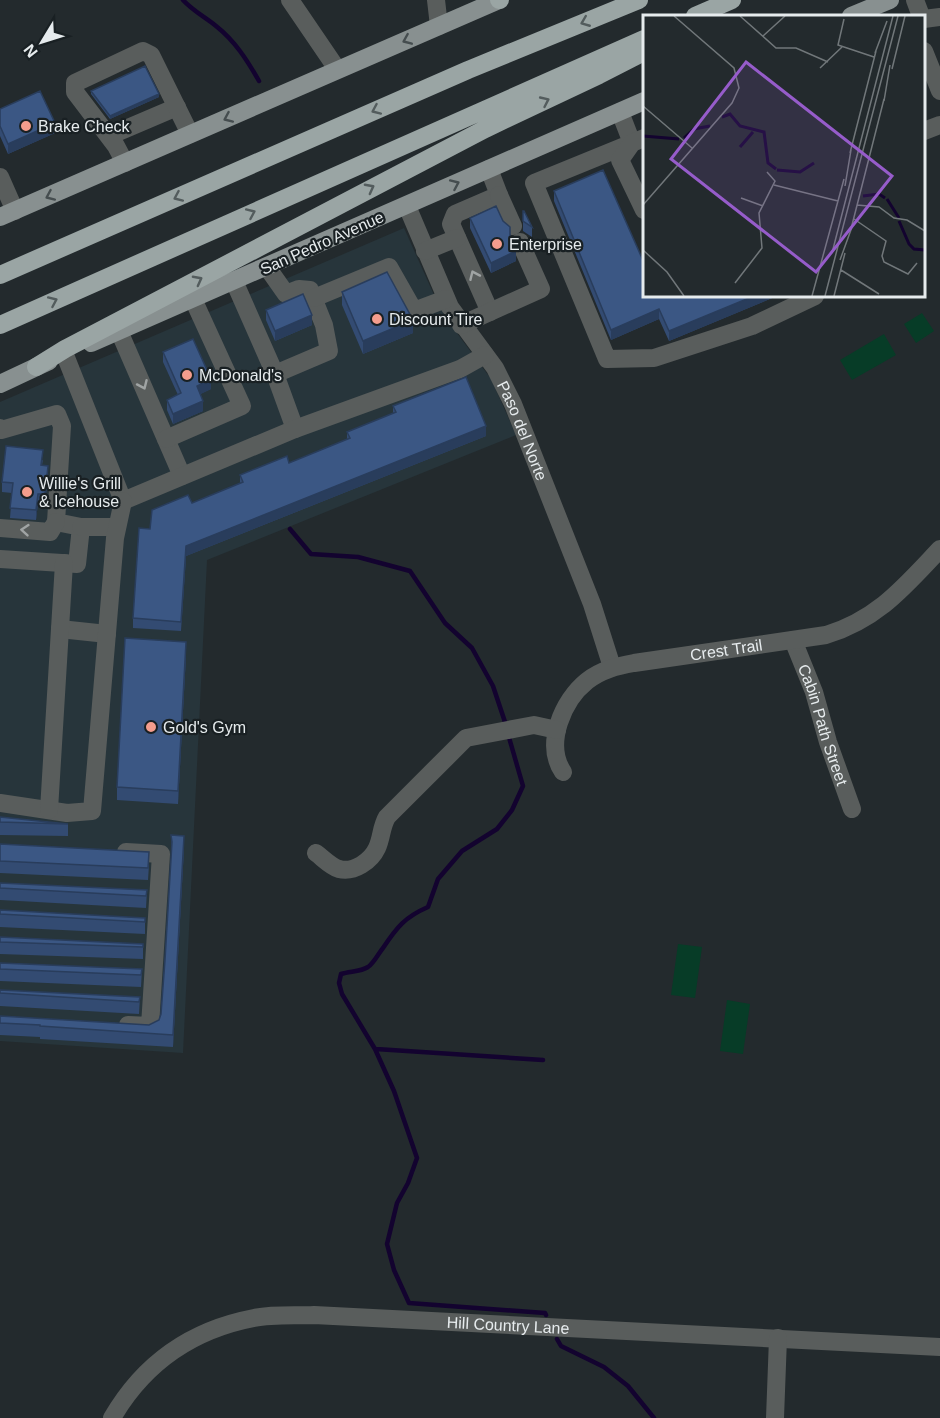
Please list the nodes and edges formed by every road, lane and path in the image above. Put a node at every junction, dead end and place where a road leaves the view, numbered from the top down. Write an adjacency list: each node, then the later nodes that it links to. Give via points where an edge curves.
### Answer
1 (290, 0): 19 (street)
2 (436, 0): 15 (street)
3 (639, 0): 39 (highway, one-way to 39, via 468,70)
4 (732, 0): 9 (highway)
5 (741, 0): 10 (highway)
6 (915, 0): 12 (street)
7 (495, 1): 15 (main road)
8 (882, 7): 11 (main road)
9 (697, 15)
10 (712, 15)
11 (854, 15)
12 (921, 15)
13 (940, 17): 14 (street)
14 (925, 18)
15 (440, 26): 19 (main road, one-way to 19)
16 (643, 40): 46 (highway, one-way to 16)
17 (643, 52): 49 (highway, one-way to 17, via 485,129)
18 (925, 54): 20 (street)
19 (337, 69): 26 (main road, one-way to 26)
20 (940, 91)
21 (643, 102): 23 (main road, San Pedro Avenue)
22 (177, 107): 26 (street); 27 (street); 27 (street, via 151,55 143,51 75,83 75,92)
23 (620, 112): 28 (street); 30 (main road, San Pedro Avenue)
24 (940, 125): 25 (street)
25 (925, 131)
26 (190, 134): 29 (main road)
27 (109, 136): 29 (street)
28 (638, 141): 34 (street, via 620,160); 41 (street, via 534,183 607,359 654,358 752,326)
29 (125, 163): 35 (main road, one-way to 35)
30 (489, 169): 32 (street); 33 (main road, San Pedro Avenue, one-way to 30)
31 (0, 177): 35 (street)
32 (499, 195): 36 (street, via 455,213 451,224); 45 (street, via 541,290)
33 (407, 206): 37 (street, Paso del Norte); 38 (main road, San Pedro Avenue)
34 (643, 206)
35 (8, 214)
36 (457, 238): 37 (street); 45 (street, one-way to 36)
37 (425, 251): 44 (street, Paso del Norte)
38 (267, 267): 40 (main road, San Pedro Avenue); 42 (street, via 286,294 310,290)
39 (0, 275)
40 (234, 281): 43 (main road, San Pedro Avenue); 52 (street)
41 (812, 297)
42 (314, 298): 44 (street, via 389,267 414,311); 52 (street, via 329,351)
43 (193, 299): 48 (main road, San Pedro Avenue); 58 (street, via 242,406)
44 (446, 299): 47 (street, Paso del Norte)
45 (490, 312): 47 (street)
46 (0, 325)
47 (461, 325): 50 (street, Paso del Norte)
48 (119, 331): 49 (main road, San Pedro Avenue); 58 (street, one-way to 58)
49 (65, 352): 51 (highway); 54 (street)
50 (485, 355): 56 (street, via 460,369); 71 (street, Paso del Norte, via 513,404)
51 (36, 367): 53 (main road)
52 (275, 374): 56 (street)
53 (0, 384)
54 (85, 407): 55 (street); 60 (street)
55 (57, 414): 57 (street); 61 (street, via 62,426)
56 (295, 429): 59 (street)
57 (0, 430)
58 (166, 439): 59 (street)
59 (182, 476): 60 (street)
60 (123, 501): 63 (street)
61 (53, 527): 62 (street); 64 (street, one-way to 64)
62 (81, 527): 63 (street); 67 (street, via 77,564)
63 (117, 527): 69 (street)
64 (0, 528)
65 (940, 549): 70 (street, Crest Trail, via 894,597 869,616 826,635)
66 (0, 559): 67 (street)
67 (64, 563): 68 (street)
68 (60, 629): 69 (street); 76 (street)
69 (107, 634): 76 (street, via 92,811)
70 (793, 640): 71 (street, Crest Trail); 75 (street, Cabin Path Street)
71 (612, 667): 72 (street, Crest Trail, via 577,690)
72 (557, 730): 73 (street, Crest Trail, via 555,756); 78 (street, via 521,726 462,741 387,817 376,849 359,866 341,870)
73 (564, 772)
74 (0, 803): 76 (street)
75 (852, 809)
76 (49, 810)
77 (104, 850): 80 (street, via 161,854)
78 (316, 853)
79 (136, 891): 80 (street)
80 (159, 892): 82 (street)
81 (135, 918): 82 (street)
82 (157, 920): 83 (street, via 149,946 146,999 150,1026)
83 (115, 1024)
84 (778, 1338): 85 (street, Hill Country Lane); 86 (street, Hill Country Lane, via 314,1315 256,1317 188,1340 142,1376); 87 (street)
85 (940, 1347)
86 (112, 1418)
87 (775, 1418)

